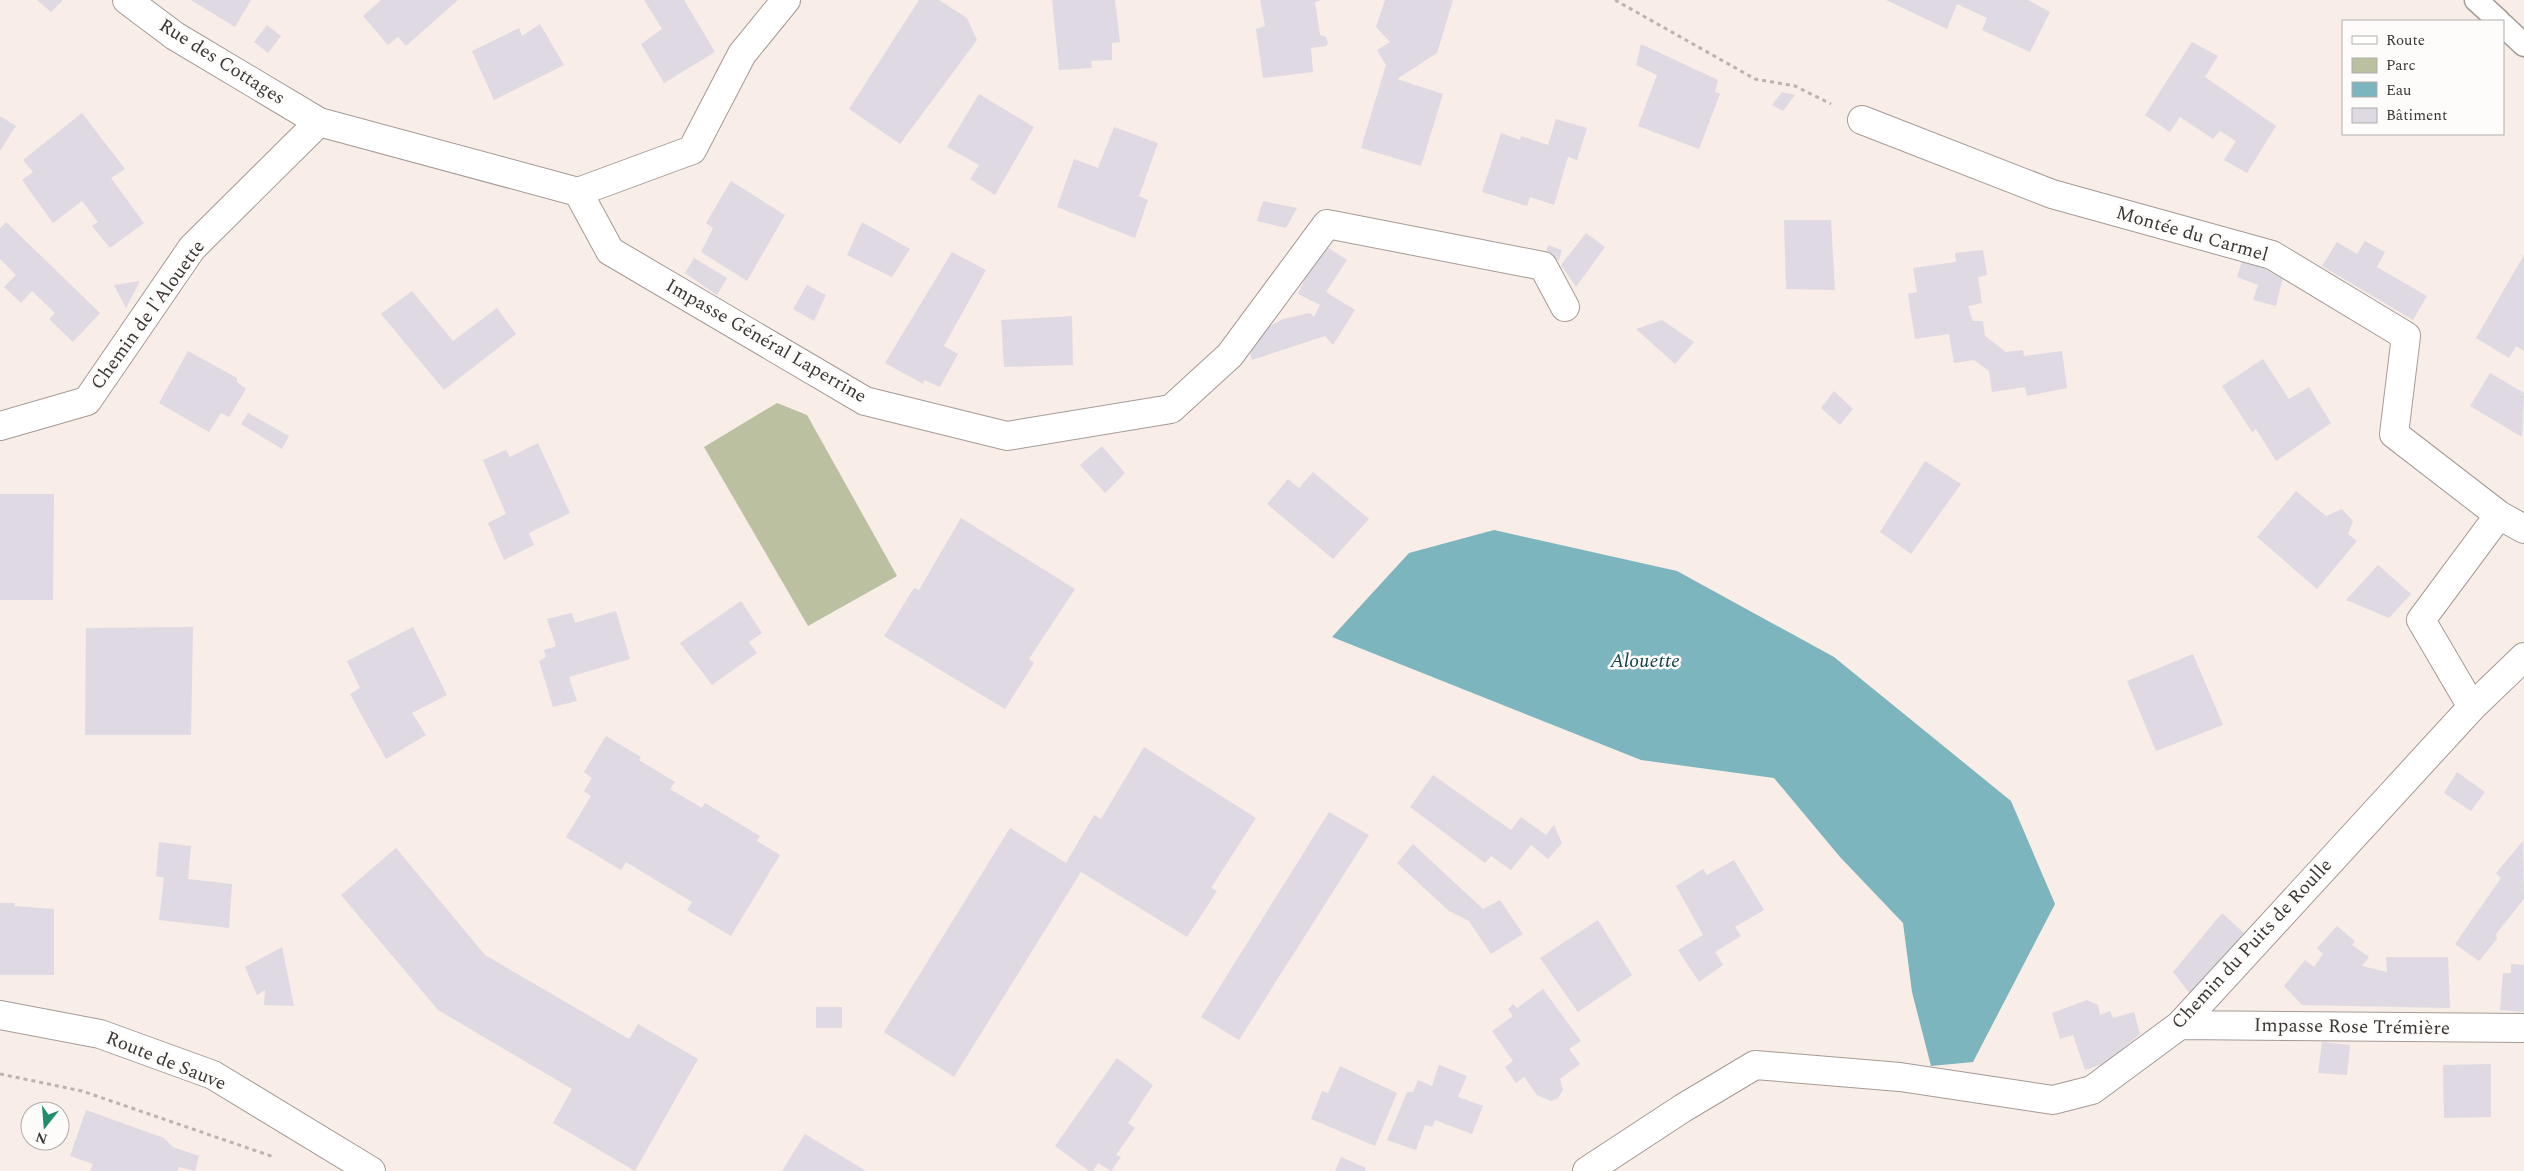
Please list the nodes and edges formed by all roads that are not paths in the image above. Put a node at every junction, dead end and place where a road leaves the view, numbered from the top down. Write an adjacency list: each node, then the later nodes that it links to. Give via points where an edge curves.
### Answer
1 (127, 0): 8 (street, Rue des Cottages, via 176,36)
2 (786, 0): 9 (street, via 742,54 692,150)
3 (2476, 0): 4 (lane)
4 (2498, 20)
5 (2504, 26): 6 (lane)
6 (2524, 45)
7 (1862, 120): 12 (street, Montée du Carmel, via 2052,194 2272,255 2406,336 2394,434)
8 (318, 122): 9 (street); 11 (street, Chemin de l'Alouette, via 192,248 87,401)
9 (578, 192): 10 (street, Impasse Général Laperrine, via 610,251 865,401 1007,436 1171,409 1230,356 1327,224 1542,266)
10 (1565, 307)
11 (0, 426)
12 (2499, 515): 13 (street, Montée du Carmel); 15 (street, via 2421,620)
13 (2524, 529)
14 (2524, 657): 15 (street, Chemin du Puits de Roulle)
15 (2472, 707): 17 (street, Chemin du Puits de Roulle)
16 (0, 1015): 19 (street, Route de Sauve, via 100,1034 213,1075)
17 (2180, 1025): 18 (street, Impasse Rose Trémière); 20 (street, Chemin du Puits de Roulle, via 2092,1090 2053,1100 1900,1077 1755,1065)
18 (2524, 1028)
19 (371, 1171)
20 (1587, 1171)

